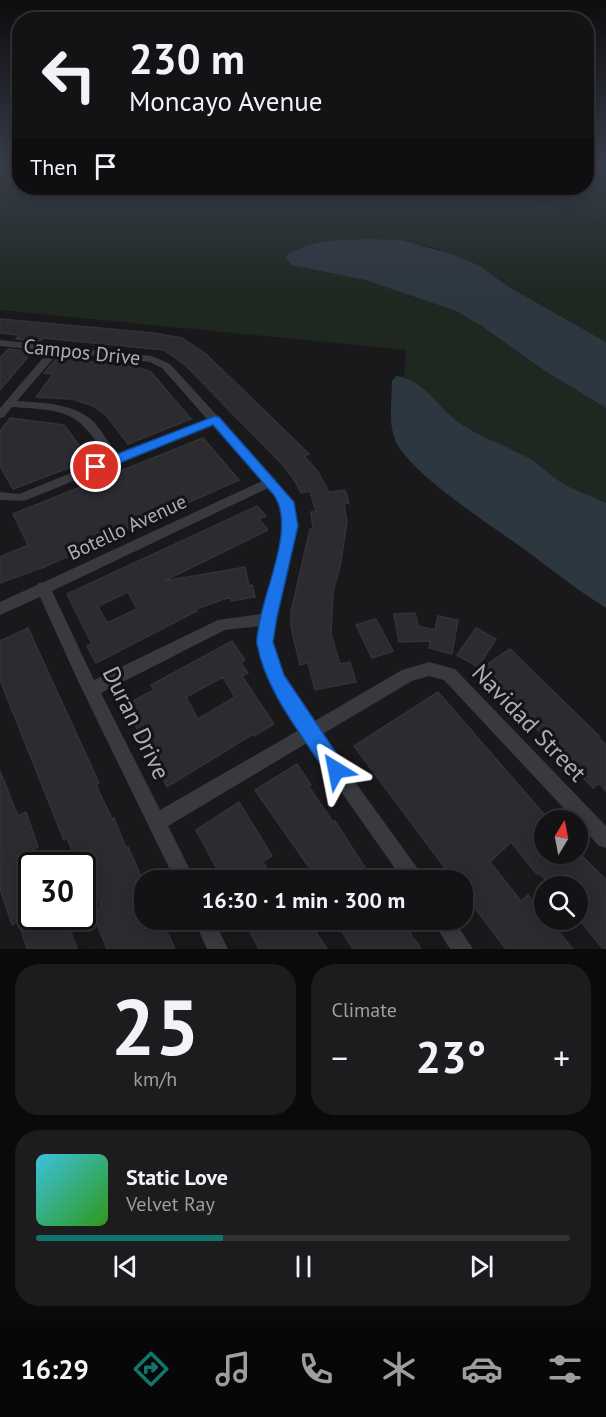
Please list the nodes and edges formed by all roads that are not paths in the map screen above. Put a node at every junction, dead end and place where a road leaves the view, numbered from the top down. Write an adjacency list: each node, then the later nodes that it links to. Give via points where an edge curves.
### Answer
1 (0, 343): 2 (street, Campos Drive)
2 (56, 349): 3 (street); 5 (street, Campos Drive, via 152,359 166,366)
3 (10, 404): 4 (street); 6 (street, via 71,412 87,422)
4 (0, 415)
5 (215, 420): 6 (street); 7 (street, Campos Drive)
6 (115, 460): 8 (street, via 20,498)
7 (271, 482): 9 (street, Botello Avenue); 11 (street, Campos Drive, via 287,502 291,526)
8 (0, 496)
9 (43, 588): 10 (street, Botello Avenue); 12 (street, Duran Drive)
10 (0, 609)
11 (268, 619): 12 (street, via 223,624); 13 (street, Campos Drive, via 265,642 276,678)
12 (91, 690): 14 (street, Duran Drive)
13 (310, 733): 14 (street, Navidad Street); 15 (street, Navidad Street, via 408,675 429,669 449,674); 17 (street, Campos Drive)
14 (156, 823): 16 (street, Duran Drive)
15 (606, 839)
16 (180, 870)
17 (407, 870)
18 (209, 930): 20 (street)
19 (449, 930): 21 (street)
20 (218, 949)
21 (463, 949)

